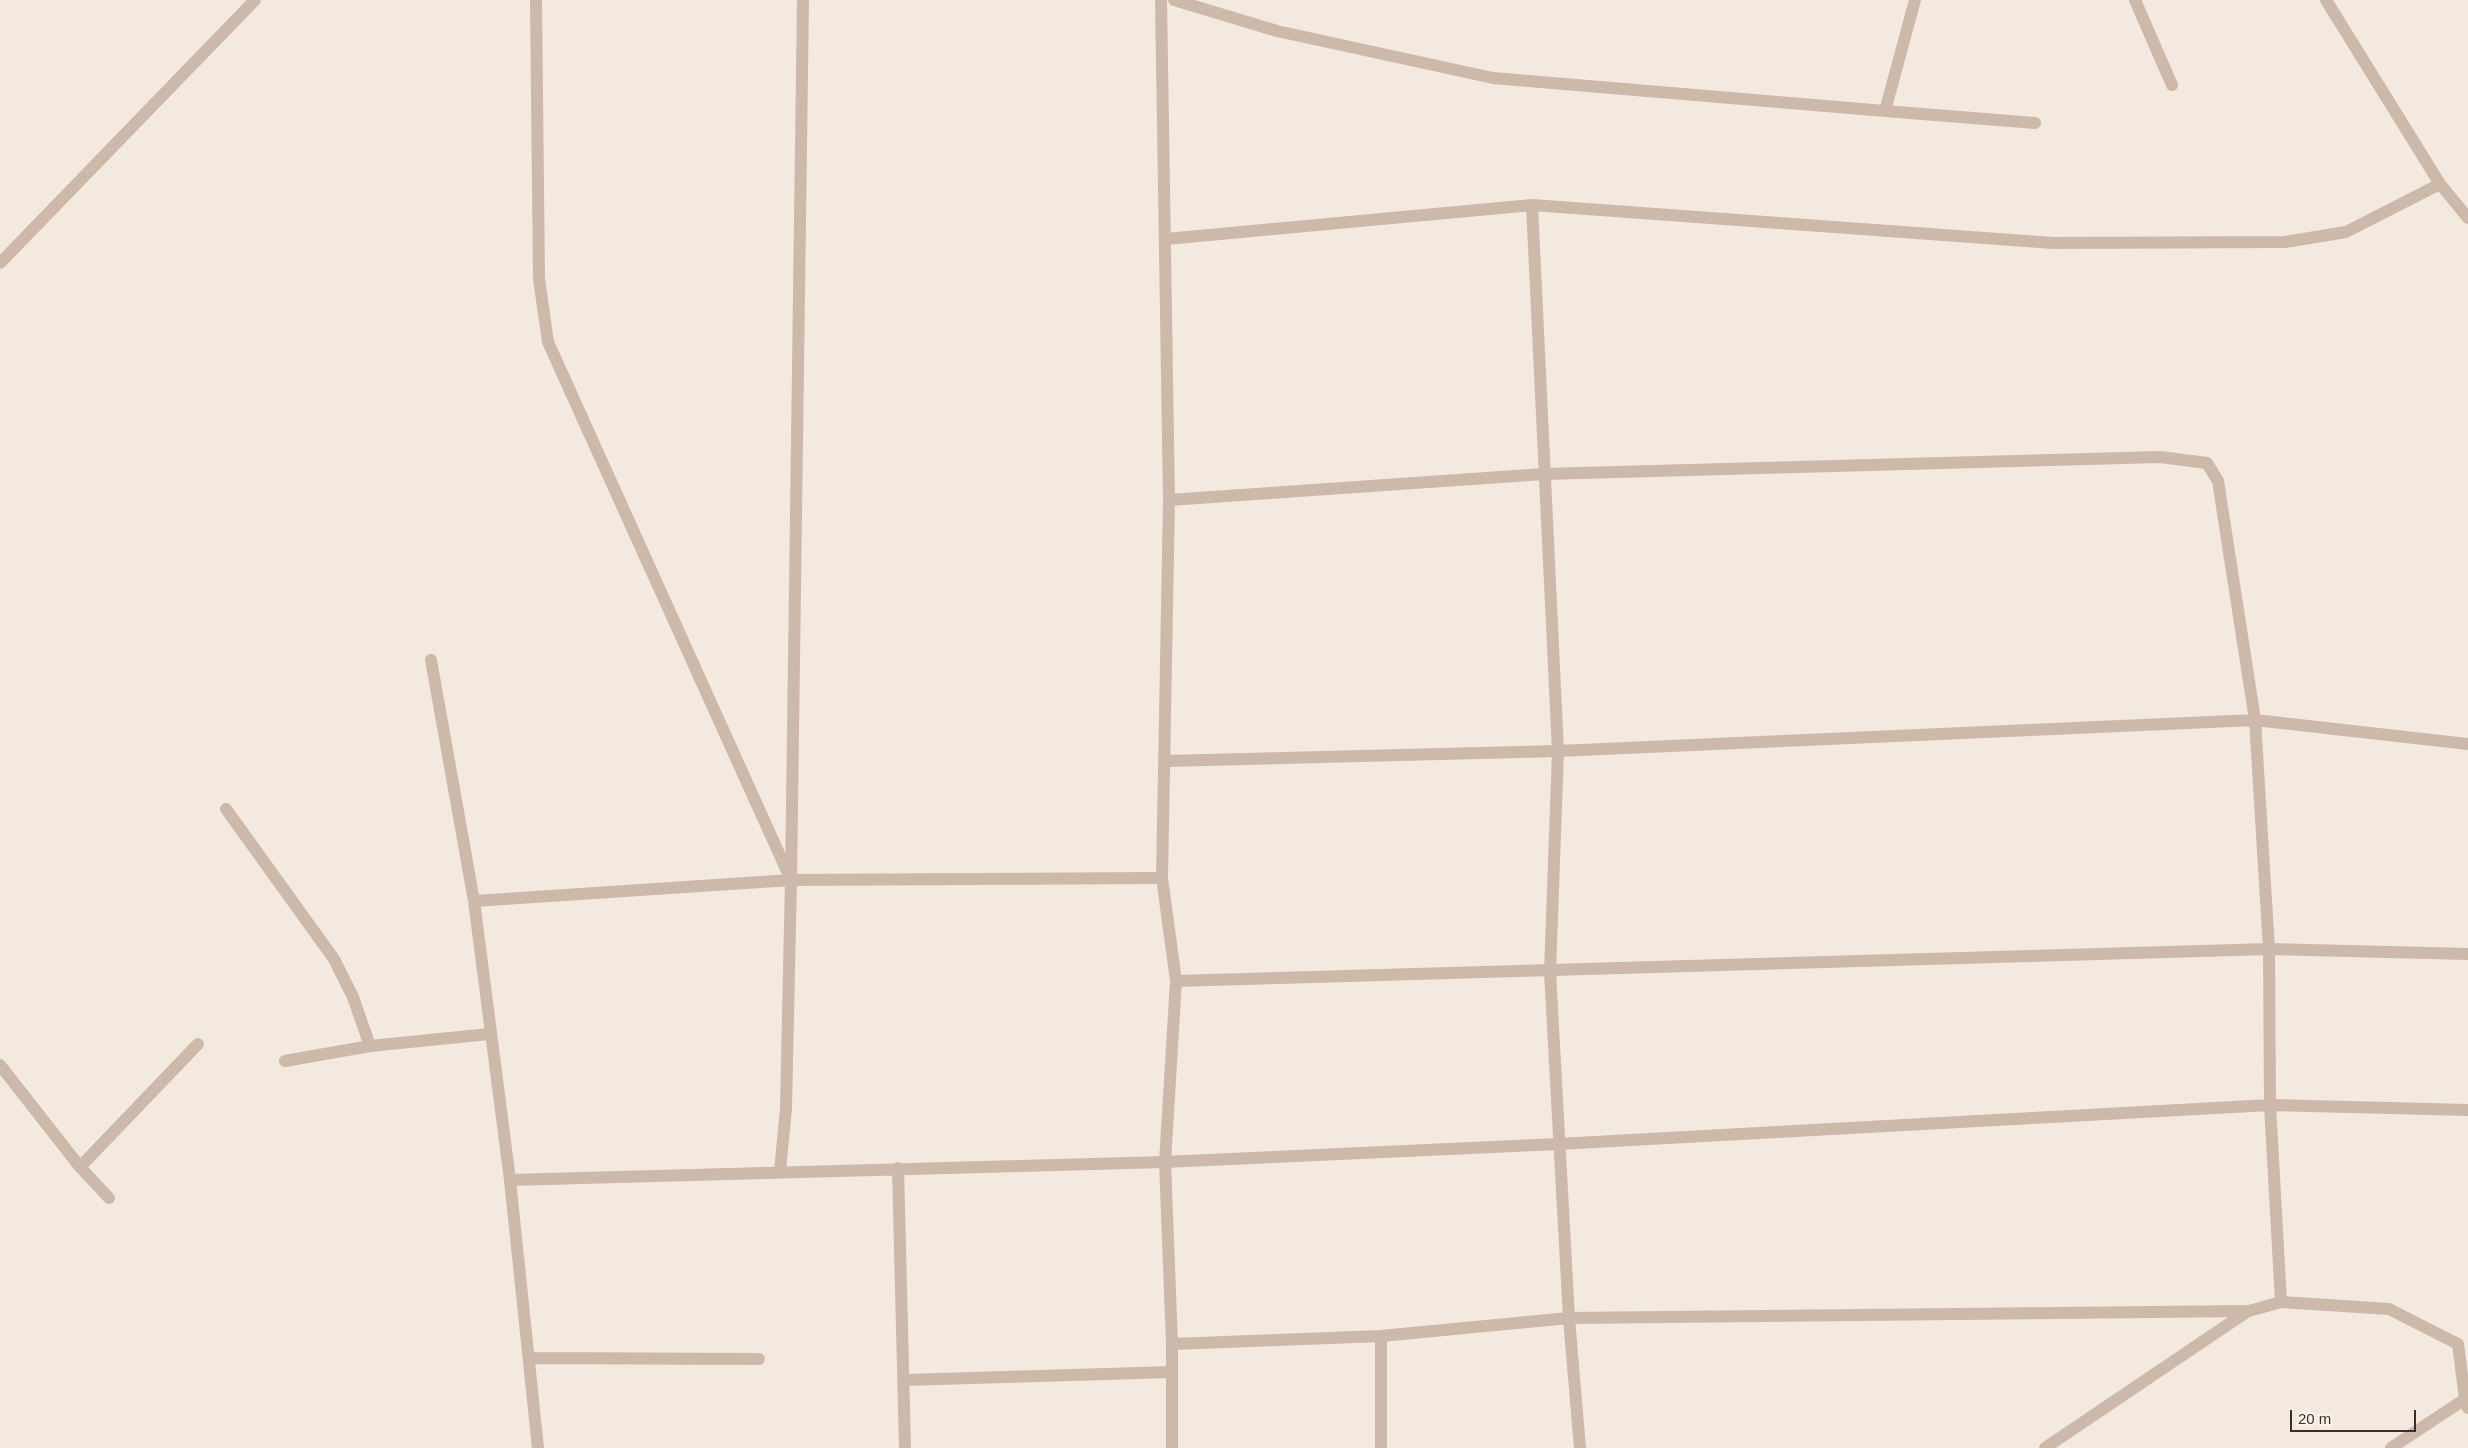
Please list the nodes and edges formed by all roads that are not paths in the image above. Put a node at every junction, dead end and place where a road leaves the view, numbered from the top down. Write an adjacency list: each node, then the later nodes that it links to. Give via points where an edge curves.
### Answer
1 (255, 0): 16 (street)
2 (536, 0): 26 (street, via 539,279 548,342)
3 (803, 0): 26 (street)
4 (1161, 0): 15 (street)
5 (1174, 0): 10 (street, via 1278,31 1493,78)
6 (1915, 0): 10 (street)
7 (2326, 0): 12 (street)
8 (2136, 1): 9 (street)
9 (2172, 85)
10 (1885, 111): 11 (street)
11 (2035, 123)
12 (2440, 184): 13 (street, via 2346,232 2285,242 2053,243); 14 (street)
13 (1532, 205): 15 (street); 17 (street)
14 (2468, 218)
15 (1166, 239): 18 (street)
16 (0, 263)
17 (1544, 474): 18 (street); 20 (street, via 2160,457 2207,463 2218,481); 22 (street)
18 (1169, 500): 23 (street)
19 (431, 660): 27 (street)
20 (2256, 720): 21 (street); 22 (street); 28 (street)
21 (2468, 744)
22 (1558, 751): 23 (street); 30 (street)
23 (1166, 760): 25 (street)
24 (226, 808): 34 (street, via 334,959 354,996)
25 (1162, 878): 26 (street); 31 (street)
26 (792, 880): 27 (street); 43 (street, via 786,1108)
27 (474, 901): 32 (street)
28 (2269, 949): 29 (street); 30 (street); 37 (street)
29 (2468, 954)
30 (1550, 972): 31 (street); 39 (street)
31 (1176, 981): 40 (street)
32 (490, 1034): 34 (street); 44 (street)
33 (198, 1044): 41 (street)
34 (370, 1046): 35 (street)
35 (285, 1061)
36 (0, 1065): 41 (street)
37 (2270, 1105): 38 (street); 39 (street); 46 (street)
38 (2468, 1110)
39 (1558, 1144): 40 (street); 48 (street)
40 (1165, 1162): 42 (street); 51 (street)
41 (80, 1167): 45 (street)
42 (898, 1168): 43 (street); 55 (street)
43 (780, 1171): 44 (street)
44 (510, 1180): 52 (street)
45 (109, 1198)
46 (2280, 1302): 47 (street); 50 (street, via 2389,1309)
47 (2249, 1311): 48 (street); 62 (street)
48 (1569, 1318): 49 (street); 61 (street)
49 (1381, 1336): 51 (street); 60 (street)
50 (2463, 1343): 56 (street)
51 (1172, 1344): 54 (street)
52 (529, 1358): 53 (street); 57 (street)
53 (759, 1359)
54 (1172, 1372): 55 (street); 59 (street)
55 (905, 1380): 58 (street)
56 (2466, 1403): 63 (street)
57 (538, 1448)
58 (905, 1448)
59 (1172, 1448)
60 (1381, 1448)
61 (1580, 1448)
62 (2045, 1448)
63 (2391, 1448)

